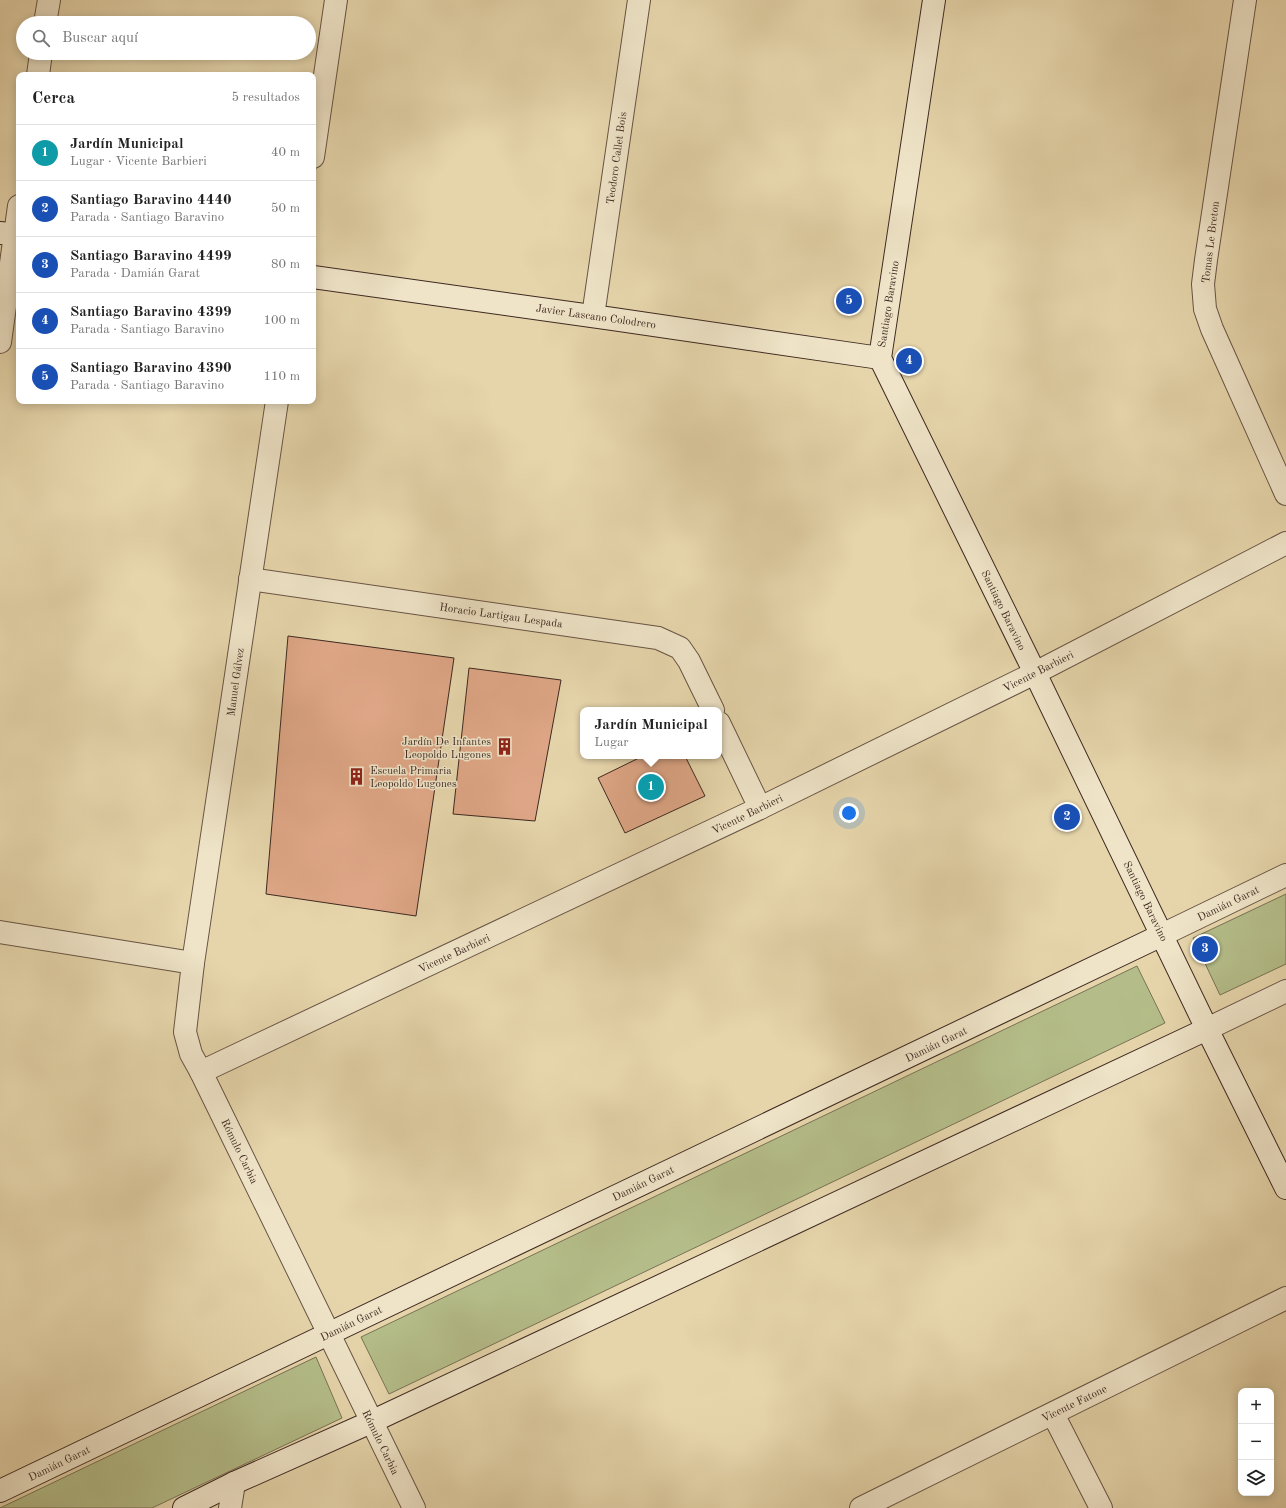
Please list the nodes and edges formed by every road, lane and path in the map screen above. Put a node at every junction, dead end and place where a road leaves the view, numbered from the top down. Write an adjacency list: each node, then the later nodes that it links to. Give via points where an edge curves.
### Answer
1 (48, 0): 6 (street)
2 (336, 0): 9 (street)
3 (639, 0): 13 (street, Teodoro Callet Bois)
4 (934, 0): 15 (street, Santiago Baravino)
5 (1246, 0): 17 (street, Tomas Le Breton, via 1206,260 1203,284 1205,309)
6 (46, 16)
7 (40, 60): 8 (street)
8 (38, 72)
9 (316, 137)
10 (16, 216): 11 (street)
11 (11, 234): 14 (street)
12 (316, 277): 13 (street, Javier Lascano Colodrero)
13 (593, 316): 15 (street, Javier Lascano Colodrero)
14 (0, 342)
15 (880, 358): 20 (street, Santiago Baravino)
16 (278, 404): 19 (street, Manuel Gálvez)
17 (1286, 494)
18 (1286, 543): 20 (street, Vicente Barbieri)
19 (250, 579): 21 (street, Horacio Lartigau Lespada, via 658,638 680,648); 27 (street, Manuel Gálvez)
20 (1035, 673): 23 (street, Vicente Barbieri); 26 (street, Santiago Baravino)
21 (712, 707)
22 (722, 729): 23 (street)
23 (760, 808): 30 (street, Vicente Barbieri)
24 (1286, 875): 26 (street, Damián Garat)
25 (0, 932): 27 (street)
26 (1162, 935): 29 (street, Santiago Baravino); 33 (street, Damián Garat)
27 (193, 963): 30 (street, Rómulo Carbia, via 184,1032 191,1054)
28 (1286, 990): 29 (street)
29 (1207, 1029): 31 (street, Santiago Baravino); 35 (street)
30 (202, 1072): 33 (street, Rómulo Carbia)
31 (1286, 1188)
32 (1286, 1298): 34 (street, Vicente Fatone)
33 (329, 1333): 35 (street, Rómulo Carbia); 37 (street, Damián Garat)
34 (1053, 1414): 41 (street, Vicente Fatone); 42 (street)
35 (371, 1422): 36 (street); 40 (street, Rómulo Carbia)
36 (234, 1483): 38 (street); 39 (street)
37 (0, 1491)
38 (184, 1508)
39 (230, 1508)
40 (414, 1508)
41 (861, 1508)
42 (1101, 1508)

